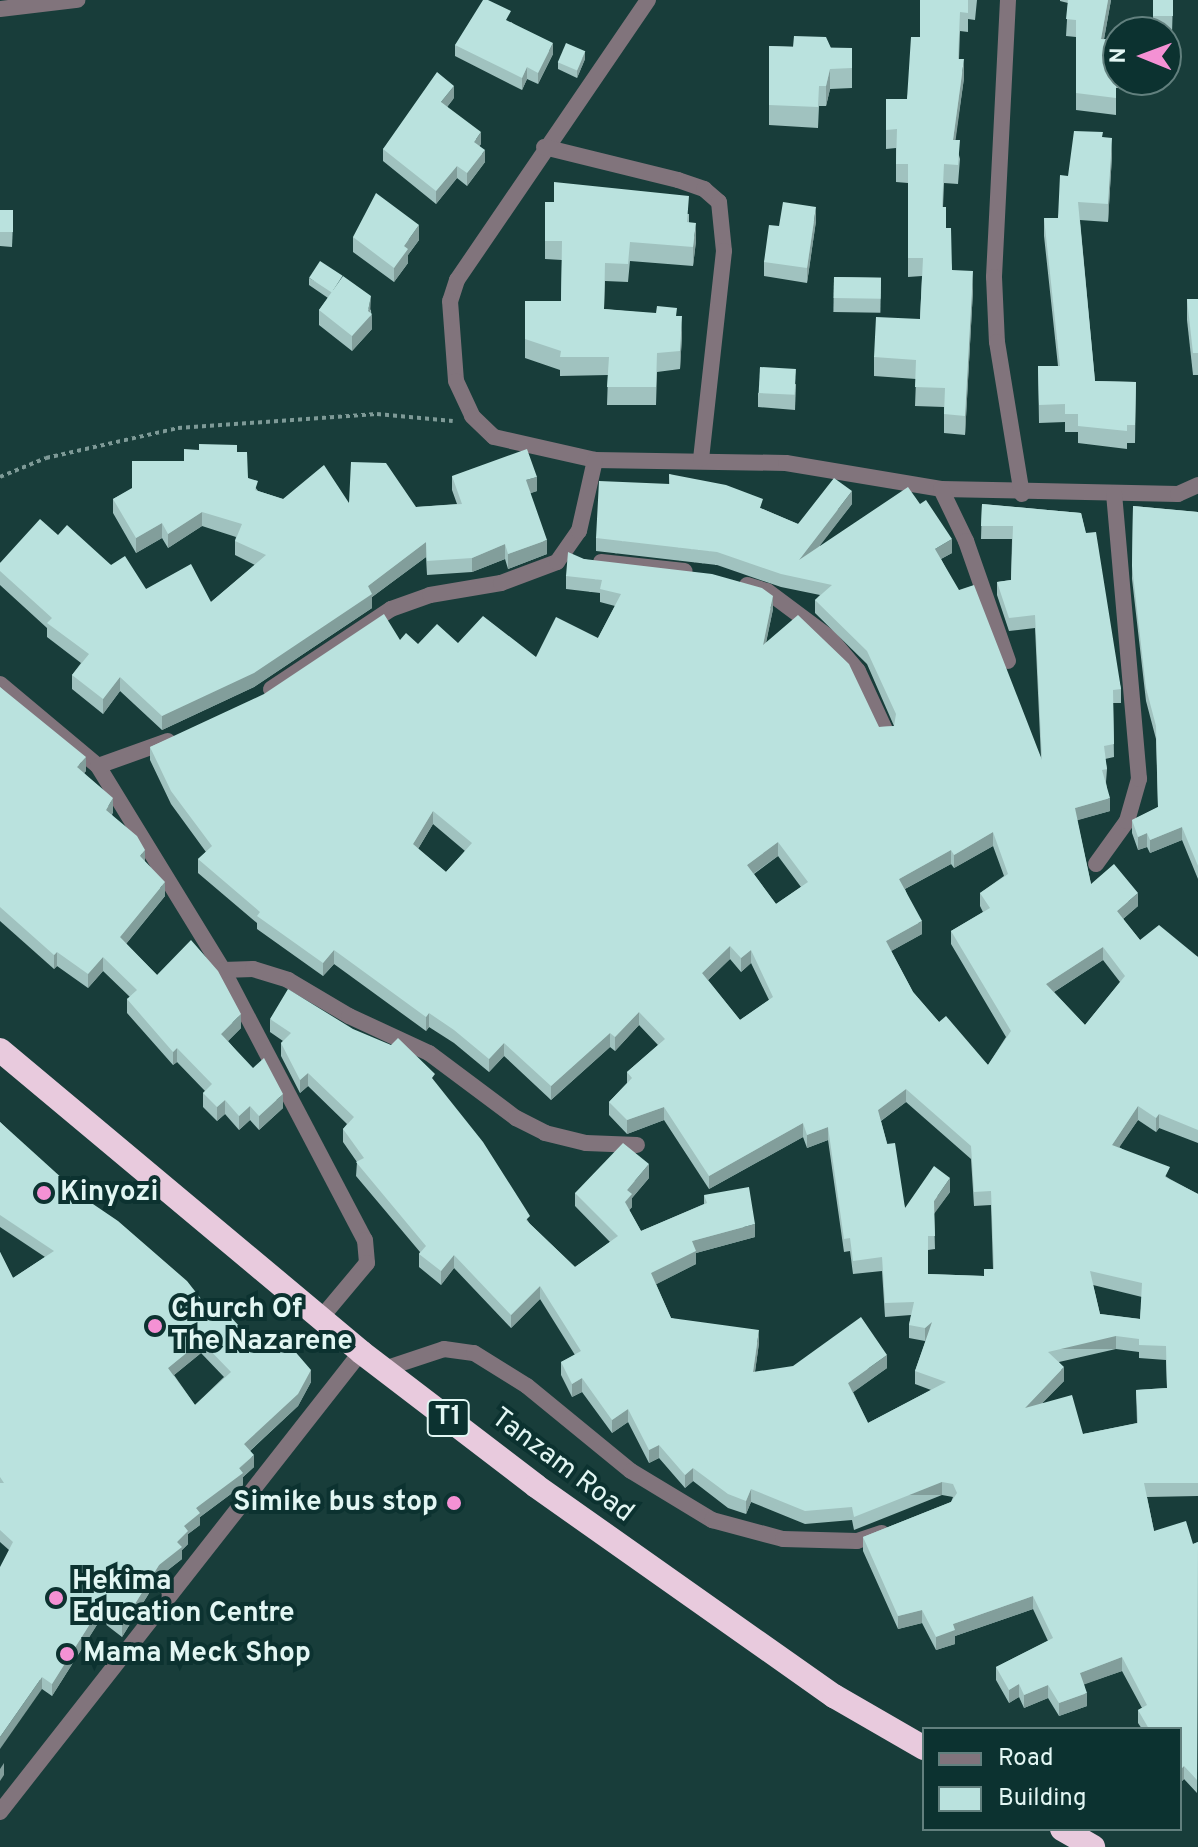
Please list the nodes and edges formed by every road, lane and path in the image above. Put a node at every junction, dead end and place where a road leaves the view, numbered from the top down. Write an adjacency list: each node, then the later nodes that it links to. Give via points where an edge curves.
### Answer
1 (77, 0): 4 (street)
2 (648, 0): 5 (street)
3 (1008, 0): 12 (street, via 994,277 997,342)
4 (0, 9)
5 (544, 147): 6 (street, via 457,280 450,301 456,381 472,416); 7 (street, via 678,180 704,189 719,202 724,251)
6 (494, 437): 8 (street); 9 (path, via 450,420 418,416 178,428 46,458)
7 (701, 459): 8 (street); 11 (street, via 786,463)
8 (595, 460): 16 (street, via 585,509)
9 (0, 477)
10 (1198, 485): 14 (street)
11 (941, 489): 12 (street); 19 (street, via 966,541)
12 (1022, 494): 13 (street)
13 (1114, 494): 14 (street); 25 (street, via 1139,779 1127,821)
14 (1178, 494): 15 (street)
15 (1198, 500)
16 (567, 552): 17 (street, via 585,561); 21 (street, via 530,574 391,609)
17 (699, 574)
18 (727, 580): 22 (street, via 767,591 830,638 858,671)
19 (1008, 661)
20 (0, 684): 24 (street)
21 (259, 697)
22 (886, 732)
23 (186, 733): 24 (street)
24 (98, 766): 26 (street)
25 (1096, 864)
26 (223, 970): 28 (street, via 253,969 288,980 429,1053 545,1133 586,1143); 29 (street, via 365,1240 367,1263)
27 (0, 1050): 29 (highway, Tanzam Road / T1)
28 (637, 1145)
29 (321, 1318): 30 (highway, Tanzam Road / T1)
30 (361, 1352): 31 (highway, Tanzam Road / T1); 34 (street)
31 (384, 1369): 32 (street, via 444,1349 474,1353 527,1386 631,1471 712,1520 783,1539 857,1541); 33 (highway, Tanzam Road / T1, via 682,1592 834,1696)
32 (906, 1524)
33 (922, 1747)
34 (0, 1812)
35 (1065, 1831): 36 (highway)
36 (1093, 1847)

